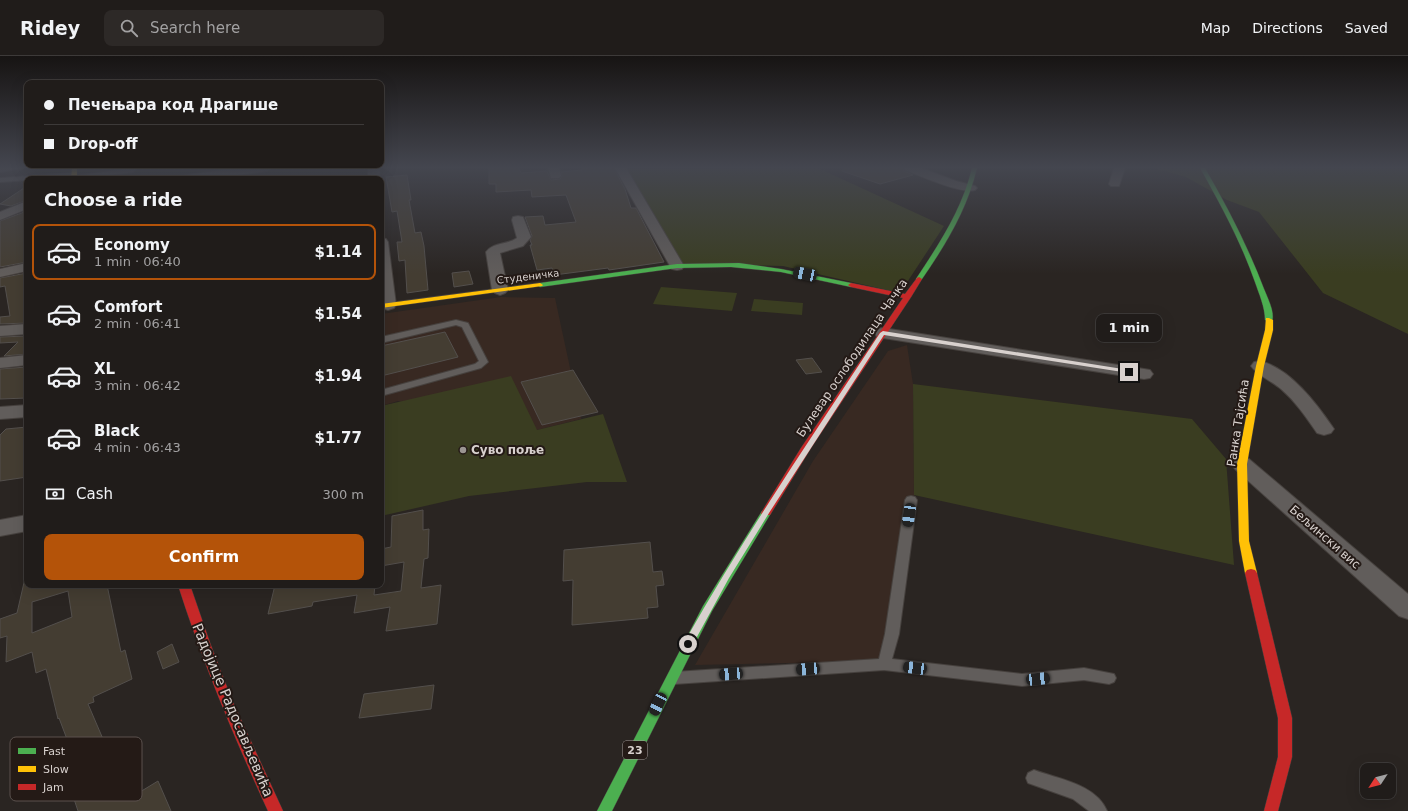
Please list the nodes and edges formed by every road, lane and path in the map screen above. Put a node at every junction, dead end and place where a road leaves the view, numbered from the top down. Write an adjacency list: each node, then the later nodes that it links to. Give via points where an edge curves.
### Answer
1 (640, 203): 8 (street)
2 (963, 203): 13 (street, Булевар ослободилаца Чачка / 23, via 940,248)
3 (1222, 203): 21 (street, Ранка Тајсића, via 1250,258 1267,306 1269,330)
4 (22, 207): 5 (street); 6 (street)
5 (0, 210)
6 (0, 216)
7 (518, 220): 12 (street, via 523,240 492,252)
8 (677, 266): 12 (street, Студеничка); 13 (street, Студеничка, via 762,267)
9 (24, 268): 10 (street)
10 (0, 273)
11 (384, 289): 14 (street)
12 (500, 290): 14 (street, Студеничка)
13 (908, 297): 17 (street, Булевар ослободилаца Чачка / 23)
14 (385, 305)
15 (24, 329): 16 (street)
16 (0, 332)
17 (883, 333): 22 (street); 35 (street, Булевар ослободилаца Чачка / 23, via 806,448 726,576)
18 (384, 339): 23 (lane, via 456,322 465,325 484,362 478,366)
19 (24, 360): 20 (street)
20 (0, 362)
21 (1260, 366): 26 (street, via 1297,392); 27 (street, Ранка Тајсића)
22 (1144, 374)
23 (384, 392)
24 (24, 411): 25 (street)
25 (0, 413)
26 (1324, 428)
27 (1242, 464): 32 (street, Бељински вис); 42 (street, Ранка Тајсића, via 1244,541 1285,718 1285,757)
28 (911, 500): 33 (lane, via 892,634)
29 (24, 524): 30 (street)
30 (0, 528)
31 (185, 588): 39 (street, Радојице Радосављевића, via 216,677 254,767)
32 (1408, 609)
33 (884, 664): 34 (lane, via 1022,680 1084,674); 35 (lane)
34 (1109, 678)
35 (670, 679): 37 (street, Булевар ослободилаца Чачка / 23)
36 (1034, 778): 41 (lane, via 1081,795 1095,804)
37 (618, 784): 38 (street); 40 (street, Булевар ослободилаца Чачка / 23)
38 (597, 805)
39 (276, 811)
40 (604, 811)
41 (1099, 811)
42 (1271, 811)

